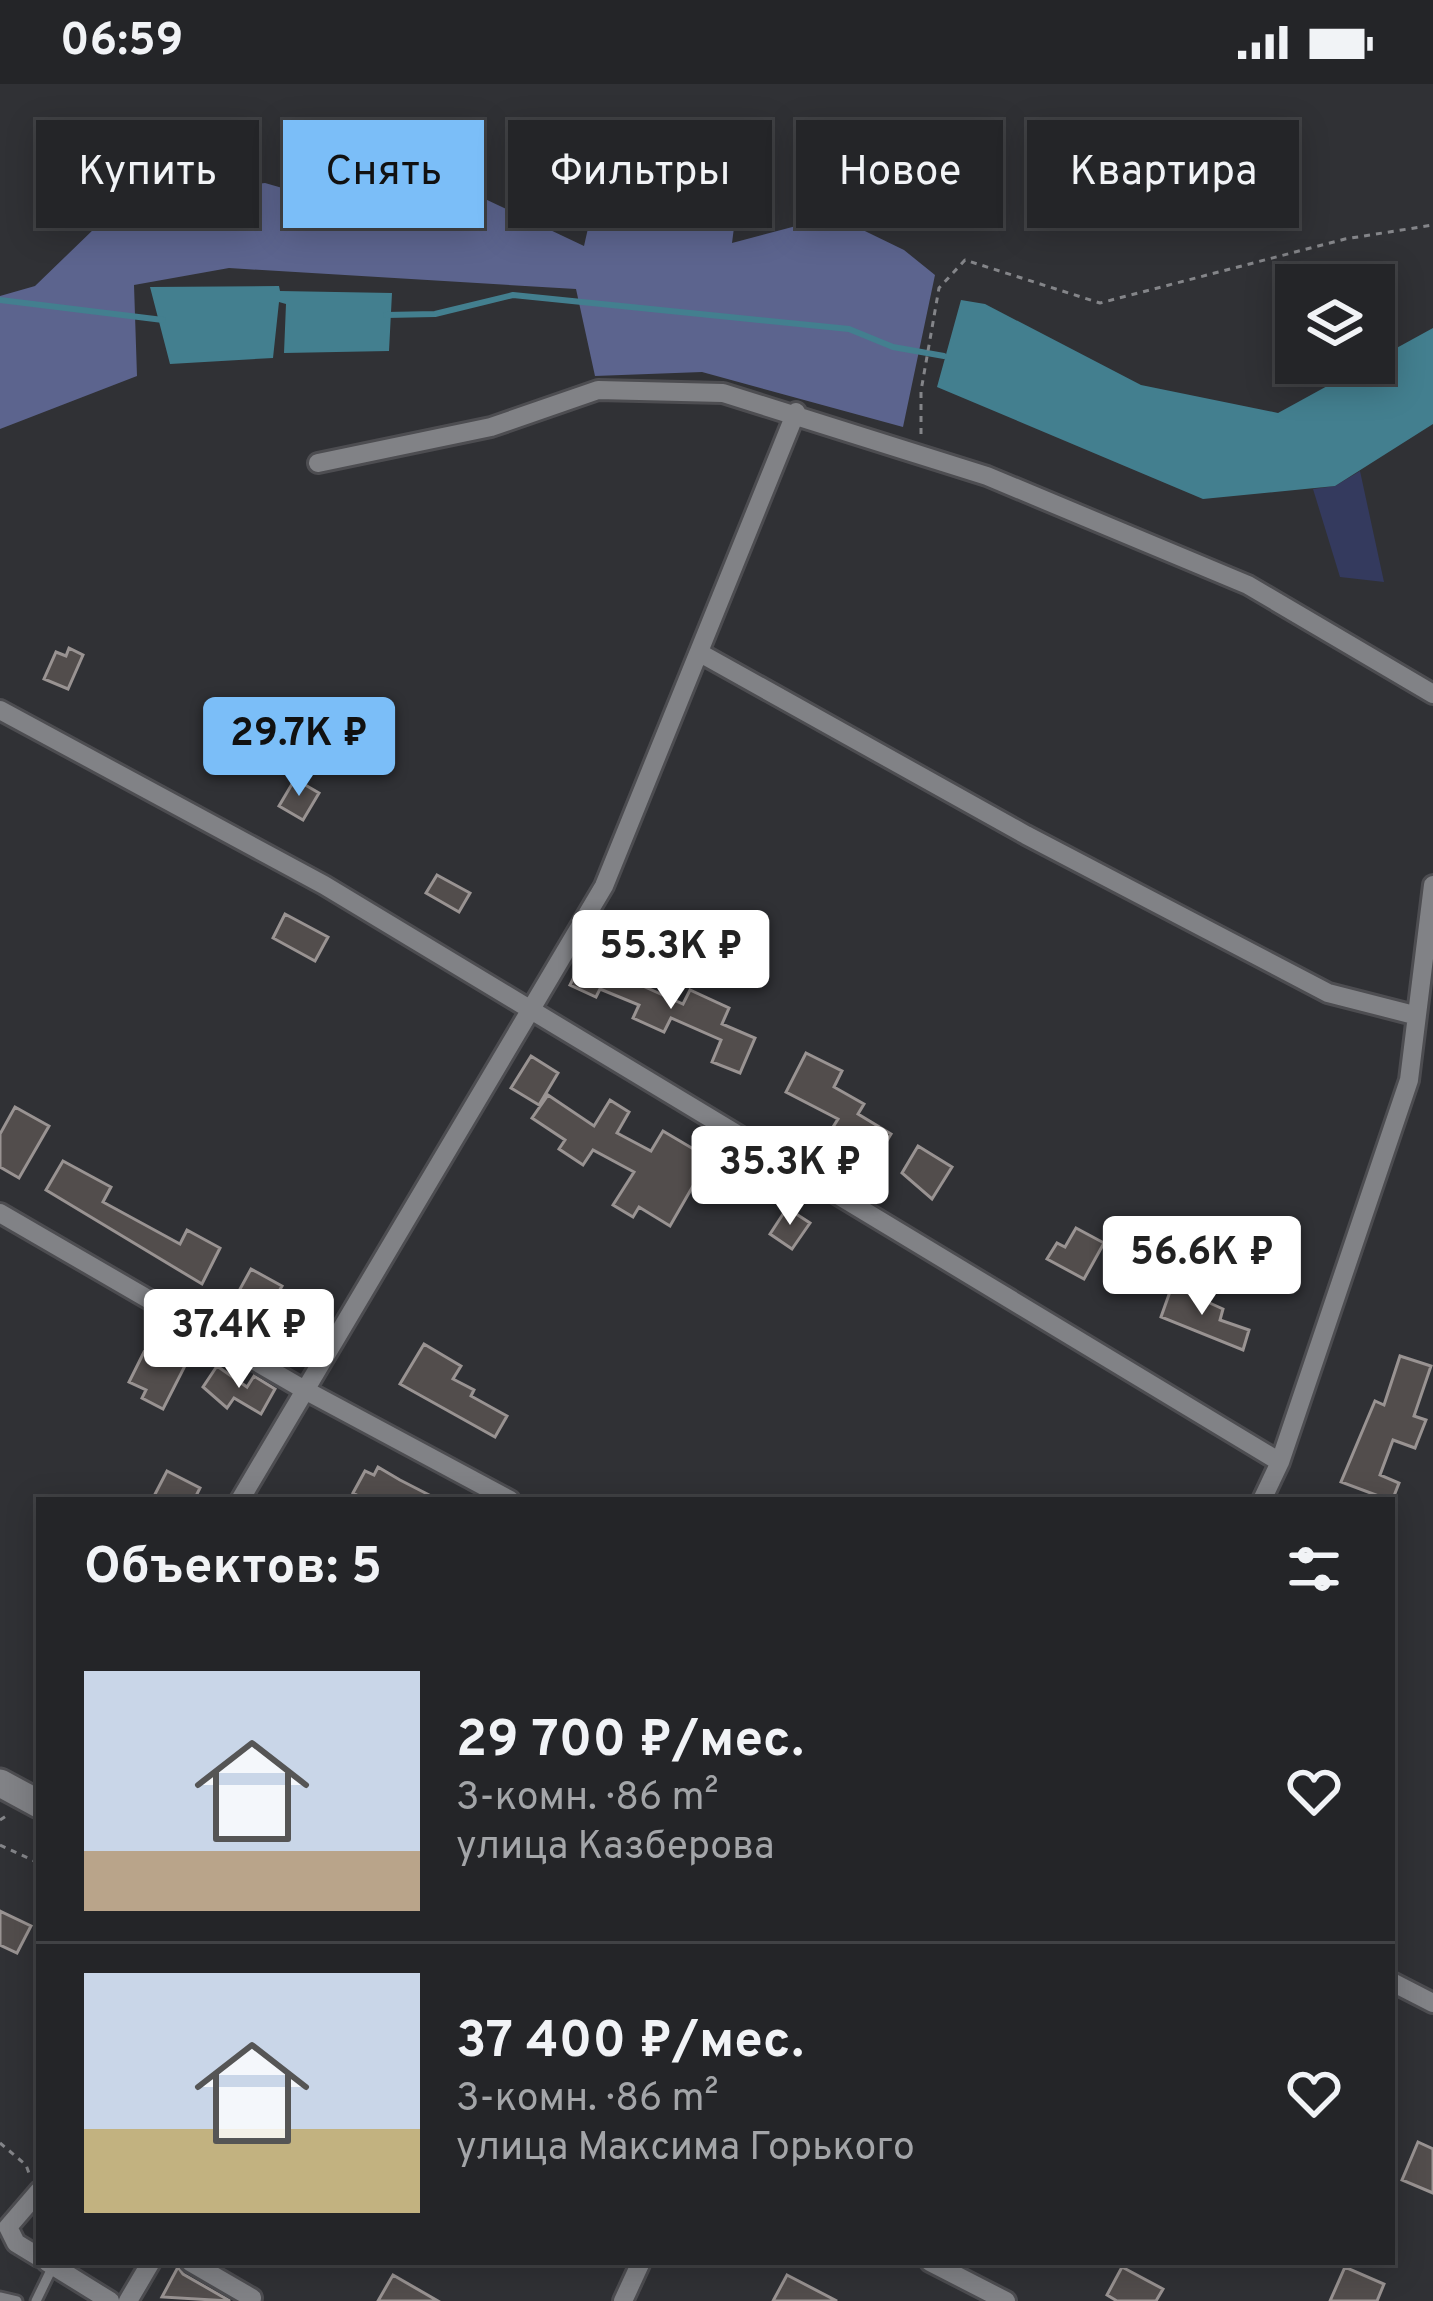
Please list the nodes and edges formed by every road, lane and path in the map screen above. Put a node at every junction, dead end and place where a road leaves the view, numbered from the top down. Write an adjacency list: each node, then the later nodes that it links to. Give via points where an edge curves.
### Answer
1 (1433, 225): 3 (path, via 1345,239 1100,303 965,260 939,289 921,392)
2 (796, 412): 3 (street); 4 (street, via 723,393 598,390 491,427); 5 (street)
3 (922, 456): 6 (street, via 1248,585)
4 (318, 464)
5 (700, 653): 9 (street, via 604,886); 10 (street, via 1328,994)
6 (1433, 694)
7 (0, 710): 9 (street, via 324,885)
8 (1433, 885): 10 (street)
9 (533, 1010): 12 (street); 13 (street)
10 (1414, 1015): 13 (street, via 1409,1080)
11 (0, 1213): 12 (street)
12 (304, 1389): 14 (street); 15 (street)
13 (1280, 1462): 16 (street)
14 (241, 1497)
15 (504, 1497)
16 (1263, 1497)
17 (0, 1783): 18 (street)
18 (36, 1802)
19 (0, 1845): 20 (path)
20 (36, 1862)
21 (1395, 1984): 22 (street)
22 (1433, 2003)
23 (0, 2143): 24 (path, via 26,2165)
24 (36, 2188)
25 (36, 2191): 26 (street)
26 (8, 2232): 27 (street)
27 (36, 2254)
28 (45, 2265): 37 (lane)
29 (51, 2265): 38 (street)
30 (149, 2265): 39 (street)
31 (195, 2265): 35 (street)
32 (640, 2265): 40 (street)
33 (936, 2265): 41 (street)
34 (0, 2297): 36 (lane)
35 (252, 2298)
36 (17, 2301)
37 (36, 2301)
38 (110, 2301)
39 (128, 2301)
40 (623, 2301)
41 (1006, 2301)

